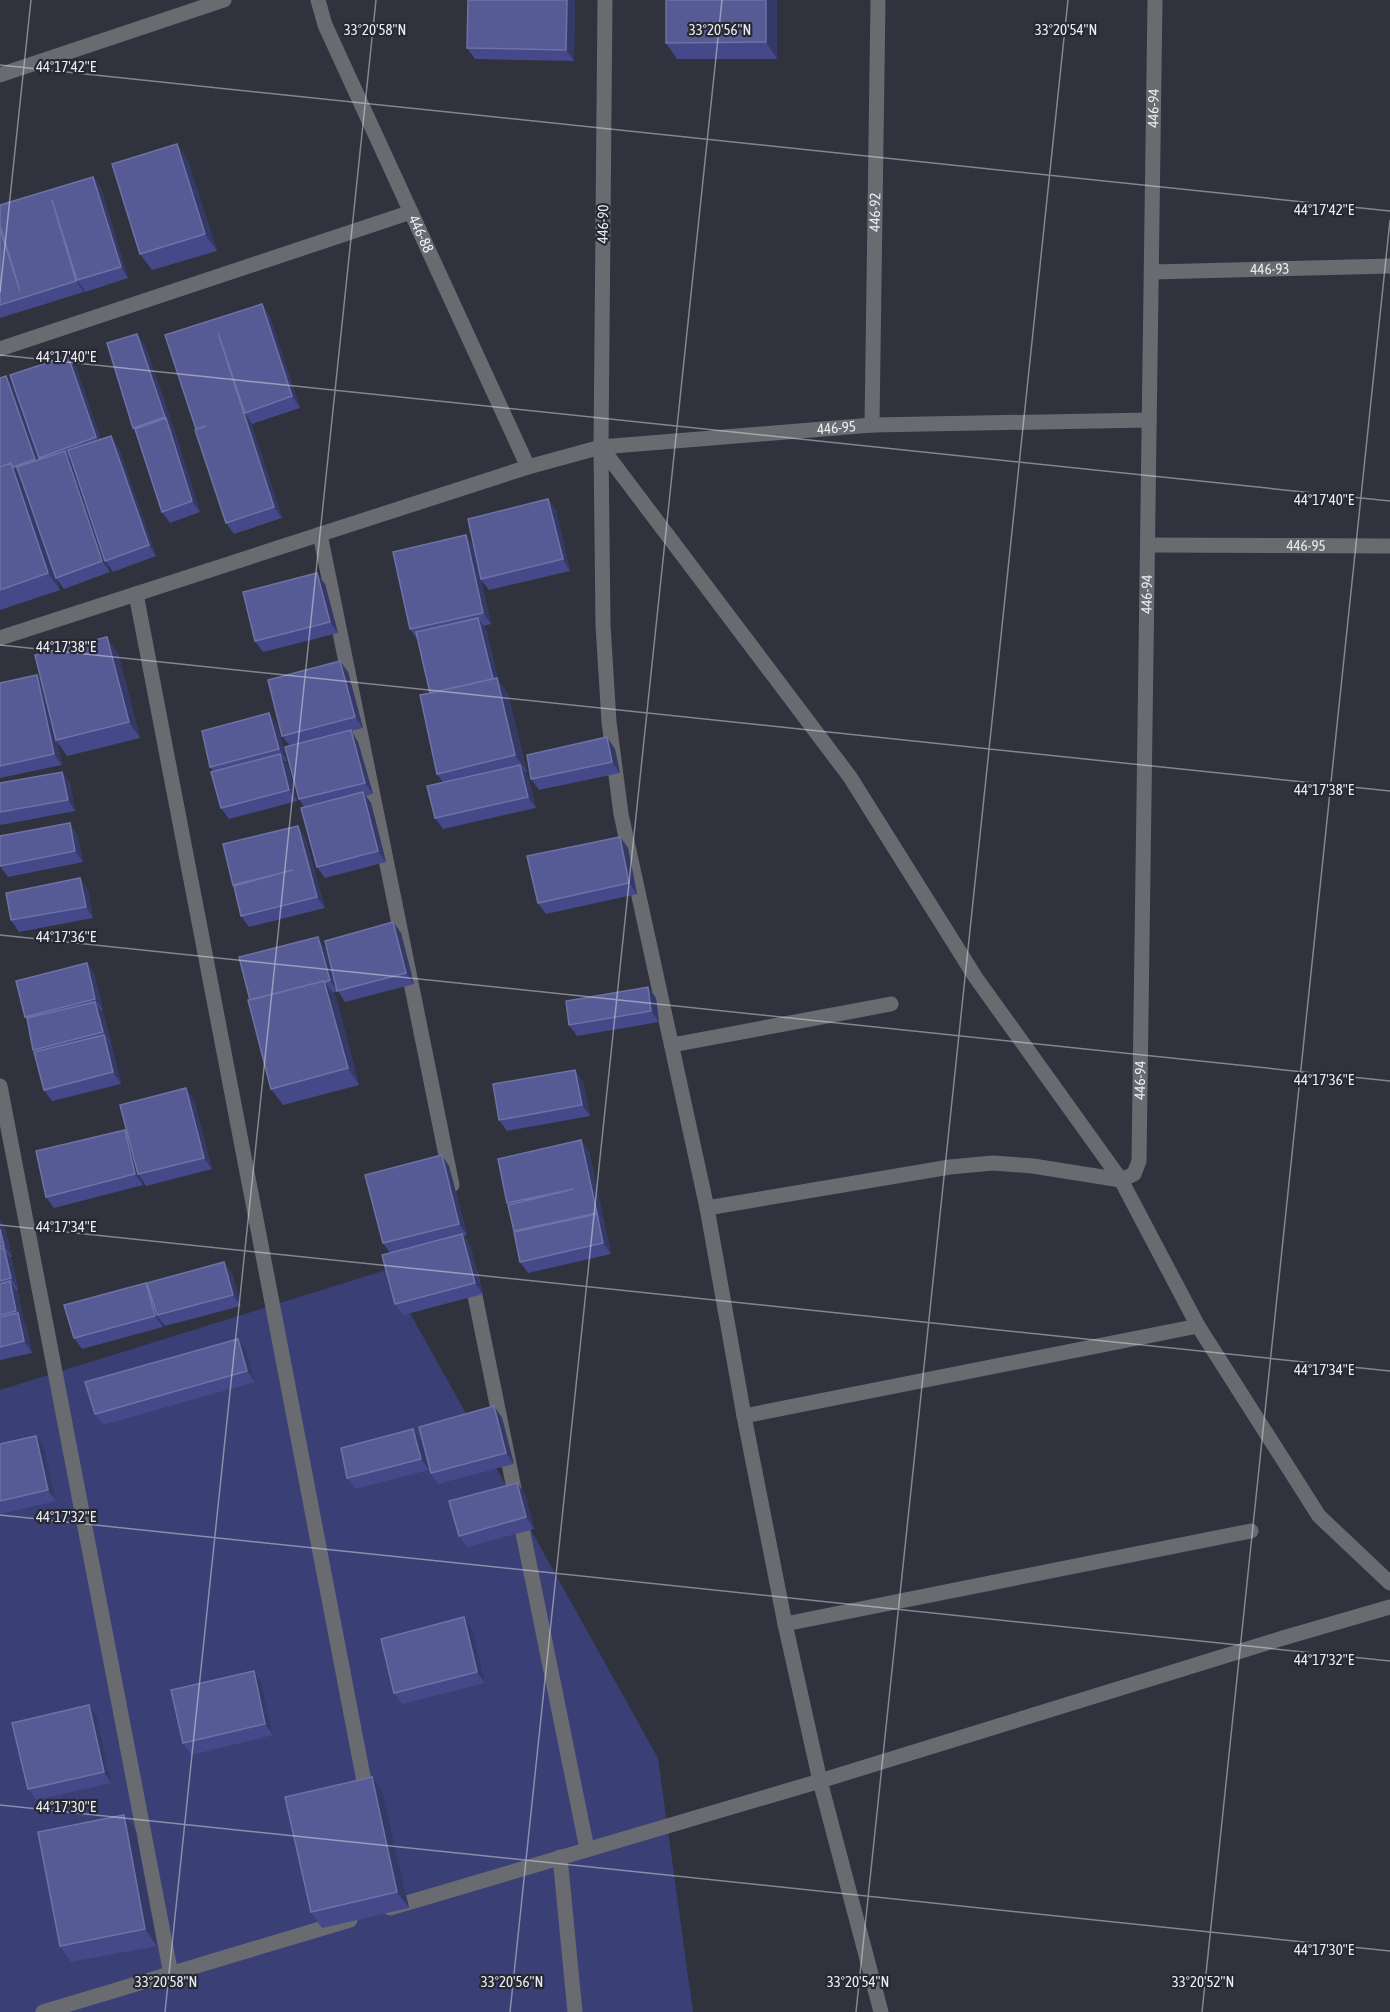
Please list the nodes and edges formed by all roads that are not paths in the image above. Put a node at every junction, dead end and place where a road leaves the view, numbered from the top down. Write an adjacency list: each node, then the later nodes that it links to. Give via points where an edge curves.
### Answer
1 (224, 0): 6 (street)
2 (318, 0): 7 (street, 446-88)
3 (605, 0): 13 (street, 446-90)
4 (878, 0): 12 (street, 446-92)
5 (1155, 0): 9 (street, 446-94)
6 (0, 75)
7 (411, 212): 10 (street); 14 (street, 446-88)
8 (1390, 266): 9 (street, 446-93)
9 (1152, 272): 11 (street, 446-94)
10 (0, 349)
11 (1149, 420): 12 (street, 446-95); 16 (street, 446-94)
12 (873, 425): 13 (street, 446-95)
13 (601, 447): 14 (street, 446-95); 21 (street, 446-90, via 603,625 609,722 621,814); 23 (street, via 850,777 976,978)
14 (528, 467): 15 (street, 446-95)
15 (320, 534): 18 (street, 446-95); 24 (street)
16 (1148, 545): 17 (street, 446-95); 23 (street, 446-94, via 1139,1161 1134,1174)
17 (1390, 546)
18 (136, 594): 19 (street, 446-95); 34 (street)
19 (0, 638)
20 (891, 1004): 21 (street)
21 (672, 1045): 25 (street, 446-90)
22 (0, 1086): 37 (street)
23 (1121, 1180): 25 (street, via 993,1163); 27 (street)
24 (456, 1203)
25 (707, 1208): 28 (street, 446-90)
26 (468, 1262): 35 (street)
27 (1198, 1326): 28 (street); 30 (street, via 1319,1516)
28 (744, 1416): 32 (street, 446-90)
29 (1251, 1531): 32 (street)
30 (1390, 1583)
31 (1390, 1607): 33 (street)
32 (785, 1624): 33 (street, 446-90)
33 (820, 1781): 35 (street); 40 (street, 446-90)
34 (370, 1815)
35 (587, 1849): 36 (street)
36 (560, 1857): 37 (street); 39 (street)
37 (171, 1974): 38 (street)
38 (42, 2012)
39 (575, 2012)
40 (881, 2012)

